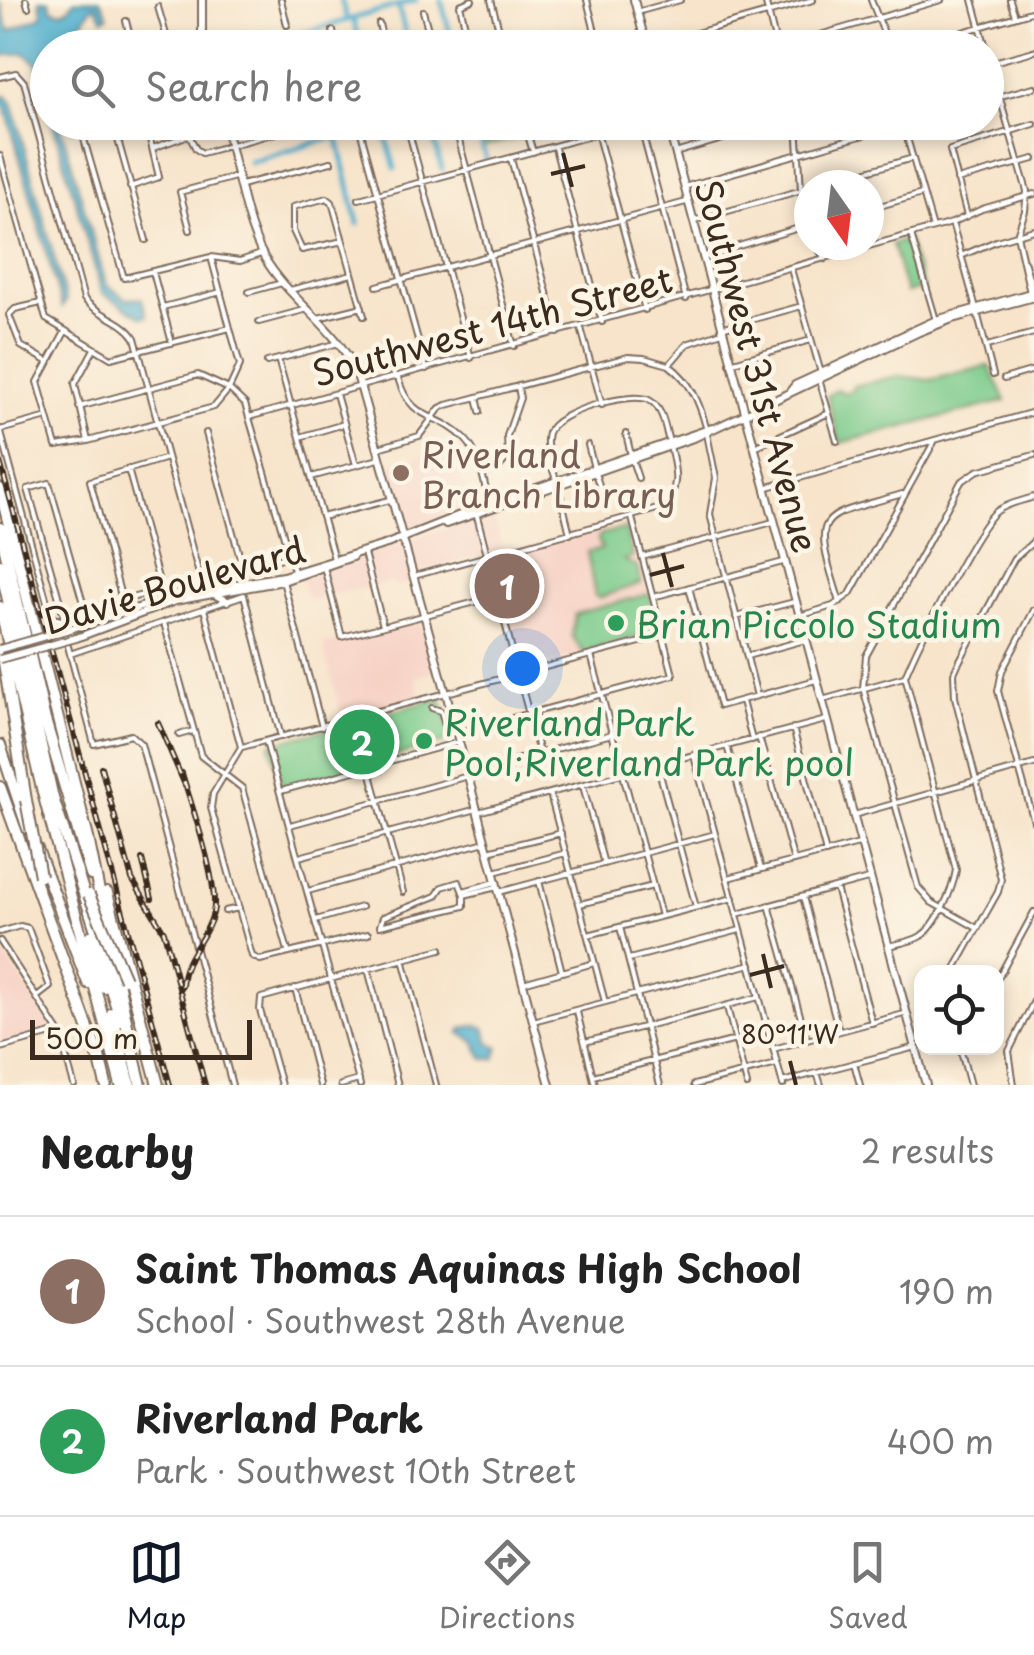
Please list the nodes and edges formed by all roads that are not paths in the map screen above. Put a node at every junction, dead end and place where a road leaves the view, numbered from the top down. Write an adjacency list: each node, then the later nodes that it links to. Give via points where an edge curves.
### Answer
1 (26, 0): 15 (street)
2 (202, 0): 29 (main road)
3 (281, 0): 25 (street)
4 (472, 0): 32 (street, via 460,5)
5 (491, 0): 33 (street)
6 (586, 0): 34 (street)
7 (634, 0): 19 (main road)
8 (680, 0): 19 (street)
9 (765, 0): 20 (street)
10 (813, 0): 20 (street)
11 (872, 0): 22 (street)
12 (940, 0): 22 (street)
13 (972, 0): 26 (street)
14 (1010, 0): 21 (street)
15 (28, 7)
16 (158, 7): 28 (street)
17 (424, 10): 31 (street)
18 (1034, 11): 21 (street)
19 (638, 12): 35 (main road)
20 (767, 13): 36 (street); 37 (street)
21 (1015, 16): 26 (street)
22 (878, 18): 38 (street); 39 (street)
23 (126, 21): 27 (street)
24 (379, 24): 30 (street)
25 (287, 25)
26 (980, 26): 40 (street); 41 (street)
27 (128, 30)
28 (165, 30)
29 (202, 30)
30 (380, 30)
31 (429, 30)
32 (467, 30)
33 (499, 30)
34 (594, 30)
35 (642, 30)
36 (709, 30)
37 (772, 30)
38 (836, 30)
39 (883, 30)
40 (967, 30)
41 (981, 30)
42 (1034, 51): 43 (street)
43 (1004, 59)
44 (0, 77): 47 (street, via 16,73)
45 (1034, 87): 46 (street)
46 (1004, 95)
47 (30, 103)
48 (1004, 108): 50 (street)
49 (1034, 124): 50 (street)
50 (1011, 130): 51 (street); 84 (street)
51 (1004, 132)
52 (40, 140): 161 (street, via 86,303 130,330)
53 (84, 140): 124 (street, via 124,278)
54 (118, 140): 91 (street)
55 (150, 140): 75 (street)
56 (175, 140): 75 (street)
57 (192, 140): 73 (street, via 199,152)
58 (229, 140): 73 (main road)
59 (252, 140): 73 (street)
60 (363, 140): 95 (street)
61 (411, 140): 90 (street)
62 (458, 140): 85 (street)
63 (529, 140): 76 (street)
64 (580, 140): 74 (street)
65 (599, 140): 102 (street)
66 (645, 140): 100 (street)
67 (672, 140): 77 (main road, Southwest 31st Avenue)
68 (719, 140): 77 (street)
69 (797, 140): 78 (street)
70 (847, 140): 78 (street)
71 (909, 140): 81 (street)
72 (980, 140): 88 (street, via 950,150)
73 (231, 146): 89 (main road)
74 (554, 147): 76 (street); 109 (street)
75 (153, 148): 91 (street, via 160,177)
76 (533, 152): 80 (street)
77 (675, 153): 92 (main road, Southwest 31st Avenue)
78 (798, 154): 86 (street); 92 (street)
79 (0, 156): 135 (street)
80 (511, 158): 85 (street); 115 (street)
81 (913, 158): 87 (street); 94 (street)
82 (1034, 159): 84 (street)
83 (331, 162): 89 (street)
84 (1020, 163): 88 (street); 96 (street)
85 (466, 170): 90 (street); 117 (street)
86 (799, 170)
87 (871, 170)
88 (957, 180): 101 (street)
89 (240, 181): 106 (street, via 180,192); 116 (main road)
90 (422, 182): 95 (street); 122 (street)
91 (130, 187): 112 (street)
92 (684, 187): 98 (main road, Southwest 31st Avenue)
93 (794, 192): 103 (street)
94 (923, 194): 99 (street); 105 (street)
95 (378, 195): 97 (street); 126 (street)
96 (1031, 195): 101 (street, Southwest 14th Street); 111 (street)
97 (359, 199)
98 (688, 202): 100 (street); 103 (main road, Southwest 31st Avenue)
99 (884, 205)
100 (662, 209): 102 (street); 134 (street)
101 (967, 216): 104 (street, Southwest 14th Street)
102 (621, 220): 109 (street); 140 (street)
103 (693, 222): 120 (main road, Southwest 31st Avenue)
104 (952, 224): 105 (street, Southwest 14th Street); 118 (street)
105 (934, 228): 110 (street, Southwest 14th Street)
106 (190, 230)
107 (794, 230): 120 (street)
108 (1034, 230): 111 (street)
109 (578, 231): 115 (street); 146 (street)
110 (911, 234): 114 (street, Southwest 14th Street); 144 (street)
111 (1017, 234): 118 (street); 133 (street)
112 (146, 240)
113 (343, 241): 113 (street, via 330,199 293,207 292,232 302,250); 125 (street)
114 (884, 242)
115 (535, 244): 117 (street); 153 (street)
116 (262, 254): 119 (street); 127 (main road)
117 (490, 255): 122 (street); 158 (street)
118 (961, 256): 141 (street)
119 (211, 257): 124 (street); 131 (street)
120 (702, 257): 130 (main road, Southwest 31st Avenue)
121 (819, 260): 123 (street, Southwest 14th Street)
122 (445, 267): 126 (street); 162 (street)
123 (791, 269): 130 (street, Southwest 14th Street); 136 (street)
124 (152, 272): 138 (street)
125 (352, 274): 129 (street); 137 (street)
126 (402, 280): 128 (street); 169 (street)
127 (282, 283): 129 (main road); 132 (street)
128 (377, 286)
129 (290, 290): 139 (main road)
130 (712, 291): 134 (street, Southwest 14th Street); 149 (main road, Southwest 31st Avenue)
131 (221, 292): 138 (street); 147 (street)
132 (249, 292)
133 (1033, 294): 141 (main road, Davie Boulevard)
134 (686, 299): 140 (street, Southwest 14th Street)
135 (41, 303): 150 (street, via 46,319); 164 (street, via 9,315 21,346)
136 (802, 306): 149 (street); 154 (street)
137 (362, 307): 142 (street); 143 (street)
138 (163, 308): 155 (street)
139 (308, 309): 143 (main road); 145 (street)
140 (644, 310): 146 (street, Southwest 14th Street)
141 (976, 310): 144 (main road, Davie Boulevard); 151 (main road, Davie Boulevard); 159 (street)
142 (364, 316)
143 (318, 318): 156 (main road)
144 (936, 320): 151 (main road); 172 (main road, Davie Boulevard)
145 (259, 322)
146 (602, 322): 148 (street, Southwest 14th Street)
147 (230, 328): 155 (street); 178 (street, via 240,365)
148 (581, 328): 153 (street, Southwest 14th Street); 167 (street)
149 (722, 330): 166 (main road, Southwest 31st Avenue); 168 (street, via 687,344)
150 (65, 332): 160 (street); 164 (street)
151 (919, 332): 172 (main road, Davie Boulevard)
152 (1034, 333): 159 (street)
153 (558, 334): 158 (street, Southwest 14th Street)
154 (811, 340): 166 (street); 172 (street)
155 (172, 343): 161 (street)
156 (341, 343): 163 (street); 177 (main road)
157 (384, 345): 173 (street)
158 (514, 346): 162 (street, Southwest 14th Street)
159 (987, 346): 171 (street)
160 (94, 350): 161 (street, via 110,358); 183 (street, via 75,384)
161 (139, 352): 176 (street)
162 (471, 358): 169 (street, Southwest 14th Street)
163 (278, 360): 165 (street); 181 (street)
164 (47, 361): 188 (street, via 38,382)
165 (266, 362)
166 (730, 363): 187 (main road, Southwest 31st Avenue)
167 (592, 366): 168 (street, via 628,357); 175 (street); 182 (street)
168 (669, 366): 194 (street, via 696,395)
169 (426, 369): 173 (street, Southwest 14th Street)
170 (1034, 370): 174 (street)
171 (993, 375)
172 (820, 376): 186 (street); 187 (main road, Davie Boulevard)
173 (396, 377): 177 (street, Southwest 14th Street); 190 (street, via 408,404)
174 (1004, 378)
175 (518, 386): 180 (street); 212 (street, via 508,457)
176 (149, 387): 178 (street, via 198,374); 183 (street); 191 (street)
177 (361, 387): 179 (street, Southwest 14th Street); 203 (main road)
178 (229, 389): 189 (street, via 242,398); 191 (street, via 214,407)
179 (336, 394): 181 (street, Southwest 14th Street); 192 (street)
180 (476, 397): 184 (street); 190 (street, via 440,408)
181 (292, 405): 189 (street, Southwest 14th Street); 197 (street)
182 (602, 405): 201 (street, via 635,396 656,405); 215 (street, via 555,421 547,438)
183 (79, 407): 199 (street)
184 (480, 411)
185 (1034, 412): 198 (street)
186 (829, 413): 200 (street); 204 (street)
187 (743, 414): 194 (main road, Davie Boulevard); 204 (main road, Southwest 31st Avenue)
188 (46, 417): 193 (street); 199 (street, via 53,443 62,448)
189 (249, 417): 240 (street)
190 (433, 418): 203 (street, via 418,436); 212 (street, via 465,439)
191 (158, 422): 199 (street); 206 (street)
192 (344, 424): 197 (street); 209 (street)
193 (0, 429): 272 (street, via 50,613)
194 (708, 429): 201 (main road, Davie Boulevard); 201 (main road, Davie Boulevard); 234 (street)
195 (206, 434): 244 (street)
196 (626, 434): 207 (street)
197 (300, 437): 213 (street)
198 (936, 440): 217 (street); 219 (street)
199 (88, 441)
200 (837, 441)
201 (670, 444): 207 (main road, Davie Boulevard); 228 (street, via 677,480 669,501)
202 (588, 446): 211 (street)
203 (378, 448): 208 (main road)
204 (752, 448): 217 (main road, Southwest 31st Avenue)
205 (1034, 455): 286 (street, via 978,471 957,488 866,656)
206 (167, 458): 210 (street); 249 (street)
207 (631, 458): 211 (main road, Davie Boulevard); 214 (street)
208 (381, 459): 209 (street); 221 (main road)
209 (356, 465): 213 (street)
210 (128, 469): 254 (street); 261 (street, via 90,481)
211 (594, 470): 215 (main road, Davie Boulevard); 215 (main road, Davie Boulevard); 216 (street)
212 (481, 471): 223 (street)
213 (311, 478): 227 (street)
214 (638, 478)
215 (557, 483): 223 (main road, Davie Boulevard); 226 (main road, Davie Boulevard); 232 (street)
216 (600, 488)
217 (763, 488): 229 (main road, Southwest 31st Avenue)
218 (0, 489): 311 (highway)
219 (905, 494): 222 (street); 225 (street)
220 (1034, 498): 284 (street, via 1008,505 986,523)
221 (393, 499): 227 (street); 233 (main road)
222 (888, 499): 225 (street); 255 (street, via 843,510 826,522)
223 (489, 504): 226 (main road); 230 (main road, Davie Boulevard)
224 (0, 506): 251 (highway)
225 (896, 511): 257 (street)
226 (476, 514): 230 (main road, Davie Boulevard); 237 (street)
227 (322, 517): 239 (street)
228 (632, 518): 232 (street); 238 (street)
229 (773, 522): 234 (street); 241 (main road, Southwest 31st Avenue)
230 (440, 525): 233 (main road, Davie Boulevard)
231 (0, 528): 251 (highway)
232 (570, 534): 237 (street)
233 (404, 538): 236 (main road, Davie Boulevard); 247 (main road)
234 (715, 538): 238 (street); 248 (street)
235 (1034, 540): 320 (street, via 1014,559 954,673)
236 (361, 551): 239 (main road, Davie Boulevard); 243 (main road, Davie Boulevard); 274 (street)
237 (487, 556): 247 (street); 259 (street)
238 (642, 557): 260 (street)
239 (334, 558): 245 (main road, Davie Boulevard)
240 (289, 559): 244 (street); 245 (street); 250 (street)
241 (784, 562): 248 (street); 263 (main road, Southwest 31st Avenue)
242 (0, 564): 278 (highway)
243 (324, 567): 245 (main road, Davie Boulevard); 274 (street, via 342,636)
244 (243, 568): 249 (street)
245 (291, 575): 250 (main road, Davie Boulevard); 295 (street)
246 (0, 576): 430 (highway, via 38,756)
247 (414, 576): 269 (main road)
248 (725, 577): 253 (street); 271 (street)
249 (200, 578): 254 (street)
250 (269, 581): 252 (main road, Davie Boulevard); 278 (main road, Davie Boulevard, bridge, via 195,590)
251 (14, 586): 278 (highway)
252 (250, 586): 256 (main road, Davie Boulevard); 258 (main road)
253 (689, 587): 260 (street); 290 (street, via 720,706)
254 (161, 589): 261 (street)
255 (836, 590): 257 (street); 264 (street)
256 (203, 594): 262 (main road); 278 (main road, Davie Boulevard, bridge, via 76,638)
257 (850, 594): 264 (street)
258 (244, 595): 262 (street); 302 (street)
259 (497, 596): 269 (street); 283 (street)
260 (653, 596): 275 (street)
261 (122, 600): 267 (street)
262 (226, 601): 266 (street)
263 (795, 601): 270 (main road, Southwest 31st Avenue); 271 (street)
264 (840, 602): 270 (street)
265 (0, 608): 430 (highway, via 42,790)
266 (204, 609): 273 (street); 308 (street)
267 (85, 610): 272 (street); 272 (street, via 49,484 28,489)
268 (1034, 610): 315 (street, via 998,691)
269 (425, 615): 274 (street); 287 (main road)
270 (799, 616): 277 (main road, Southwest 31st Avenue)
271 (736, 617): 281 (street)
272 (62, 618): 279 (street)
273 (164, 623): 279 (street); 297 (street)
274 (383, 626)
275 (663, 636): 280 (street); 288 (street, via 674,675)
276 (0, 640): 278 (main road, Davie Boulevard, bridge); 395 (highway); 419 (highway, bridge, via 40,876)
277 (806, 640): 281 (street); 285 (main road, Southwest 31st Avenue)
278 (24, 644): 282 (main road, Davie Boulevard, bridge); 372 (highway); 409 (highway, via 56,809); 431 (highway, bridge, via 90,894 125,979)
279 (70, 654): 432 (street, via 94,744 128,735 142,746)
280 (591, 656): 283 (street); 288 (street)
281 (746, 656): 289 (street)
282 (0, 659)
283 (518, 674): 287 (street); 293 (street)
284 (905, 676): 286 (street); 324 (street)
285 (816, 680): 289 (street); 291 (main road, Southwest 31st Avenue)
286 (863, 688): 291 (street); 327 (street)
287 (446, 693): 295 (street); 301 (main road)
288 (601, 695): 293 (street); 299 (street)
289 (757, 696): 290 (street)
290 (742, 700): 304 (street)
291 (822, 700): 294 (main road, Southwest 31st Avenue)
292 (432, 708): 301 (street, via 441,711 446,733)
293 (530, 714): 298 (street); 301 (street); 309 (street)
294 (828, 720): 296 (street); 329 (main road, Southwest 31st Avenue)
295 (322, 727): 302 (street)
296 (792, 728): 303 (street); 342 (street)
297 (193, 731): 300 (street); 317 (street, via 201,756)
298 (548, 734)
299 (612, 734): 309 (street); 319 (street)
300 (179, 735)
301 (458, 737): 314 (street); 318 (main road)
302 (281, 738): 305 (street)
303 (759, 738): 304 (street); 344 (street)
304 (752, 740): 307 (street)
305 (266, 742): 308 (street); 323 (street)
306 (0, 745): 332 (highway)
307 (727, 746): 310 (street); 347 (street)
308 (241, 747): 317 (street)
309 (539, 753): 318 (street)
310 (694, 755): 313 (street); 335 (street)
311 (70, 764): 372 (highway); 431 (highway)
312 (1034, 764): 315 (street)
313 (657, 765): 319 (street); 337 (street)
314 (369, 767): 323 (street); 326 (street)
315 (1019, 768): 320 (street); 330 (street)
316 (0, 771): 332 (highway)
317 (224, 773): 365 (street, via 210,801); 383 (street, via 242,788)
318 (468, 774): 326 (street); 328 (main road)
319 (622, 774): 321 (street); 341 (street)
320 (978, 780): 324 (street); 374 (street, via 1001,879)
321 (582, 784): 325 (street); 345 (street)
322 (0, 787): 419 (highway)
323 (281, 791): 331 (street)
324 (937, 791): 327 (street); 366 (street, via 956,863)
325 (550, 794): 328 (street); 333 (street)
326 (378, 801): 331 (street); 334 (street)
327 (895, 803): 329 (street); 366 (street, via 918,886)
328 (477, 810): 334 (street); 336 (main road)
329 (854, 815): 338 (main road, Southwest 31st Avenue)
330 (1034, 822)
331 (290, 825): 343 (street)
332 (28, 829): 395 (highway)
333 (561, 832): 339 (street); 340 (street)
334 (387, 833): 343 (street); 346 (street)
335 (716, 834): 337 (street); 350 (street)
336 (486, 842): 339 (main road); 346 (street)
337 (679, 844): 341 (street); 364 (street)
338 (862, 844): 342 (street); 351 (main road, Southwest 31st Avenue)
339 (488, 852): 348 (main road)
340 (566, 853): 348 (street); 349 (street)
341 (644, 853): 345 (street); 353 (street)
342 (826, 853): 344 (street)
343 (299, 857): 356 (street)
344 (794, 861): 347 (street)
345 (604, 864): 349 (street)
346 (396, 866): 356 (street); 357 (street)
347 (761, 870): 350 (street)
348 (494, 872): 354 (main road)
349 (571, 872): 352 (street); 361 (street)
350 (728, 878): 360 (street)
351 (871, 879): 355 (street); 381 (main road, Southwest 31st Avenue)
352 (539, 881): 354 (street); 391 (street)
353 (652, 886): 361 (street); 370 (street)
354 (497, 887): 358 (street); 393 (main road)
355 (836, 888): 359 (street); 405 (street)
356 (308, 890): 371 (street)
357 (403, 892)
358 (464, 893): 358 (street, via 464,906 380,924 442,887 459,882)
359 (802, 896): 362 (street); 407 (street)
360 (733, 898): 364 (street); 369 (street)
361 (580, 904): 378 (street)
362 (769, 906): 369 (street); 411 (street)
363 (361, 907): 371 (street)
364 (696, 907): 370 (street)
365 (239, 908): 367 (street); 383 (street, via 255,960)
366 (941, 908): 374 (street); 381 (street, via 921,936)
367 (225, 911)
368 (1034, 912): 389 (street)
369 (737, 914): 375 (street)
370 (661, 916): 373 (street)
371 (316, 920): 380 (street)
372 (106, 924): 409 (highway)
373 (620, 927): 378 (street); 385 (street)
374 (977, 928): 388 (street)
375 (742, 930): 385 (street); 387 (street)
376 (0, 932): 397 (street, via 25,925 50,987)
377 (368, 934): 380 (street)
378 (588, 936): 386 (street)
379 (0, 941): 397 (street)
380 (322, 944): 383 (street); 392 (street)
381 (889, 946): 403 (main road, Southwest 31st Avenue)
382 (441, 948): 384 (street)
383 (288, 952)
384 (402, 958): 390 (street); 437 (street)
385 (629, 959): 396 (street)
386 (594, 963): 391 (street); 400 (street)
387 (750, 964): 396 (street); 398 (street)
388 (957, 965)
389 (1004, 967)
390 (368, 969): 392 (street); 436 (street)
391 (562, 972): 393 (street)
392 (331, 978): 394 (street); 426 (street)
393 (523, 982): 404 (main road)
394 (295, 988): 433 (street, via 262,998 260,1010); 434 (street)
395 (92, 993): 430 (highway)
396 (636, 994): 400 (street); 406 (street)
397 (37, 997): 408 (street)
398 (760, 998): 401 (street); 416 (street)
399 (1034, 1001): 447 (street, via 1009,1051)
400 (606, 1002): 402 (street)
401 (727, 1006): 406 (street); 410 (street)
402 (576, 1010): 404 (street); 413 (street)
403 (907, 1014): 405 (street); 412 (main road, Southwest 31st Avenue)
404 (533, 1021): 438 (main road)
405 (872, 1023): 407 (street)
406 (645, 1027): 413 (street); 420 (street)
407 (839, 1031): 411 (street)
408 (59, 1032): 414 (street); 428 (street)
409 (128, 1034): 430 (highway)
410 (736, 1040): 420 (street); 423 (street)
411 (806, 1040): 416 (street)
412 (914, 1040)
413 (584, 1042): 425 (street)
414 (0, 1048)
415 (914, 1048): 421 (street)
416 (774, 1049): 422 (street)
417 (918, 1055): 445 (main road, Southwest 31st Avenue)
418 (962, 1055): 446 (street)
419 (99, 1058): 429 (highway)
420 (654, 1060): 425 (street); 440 (street)
421 (854, 1063): 424 (street); 444 (street)
422 (777, 1064): 423 (street); 427 (street)
423 (744, 1072): 441 (street); 442 (street)
424 (817, 1072): 427 (street); 443 (street)
425 (592, 1076): 439 (street)
426 (359, 1083): 435 (street)
427 (782, 1083)
428 (74, 1085)
429 (106, 1085)
430 (128, 1085)
431 (156, 1085)
432 (232, 1085)
433 (281, 1085)
434 (320, 1085)
435 (341, 1085)
436 (398, 1085)
437 (436, 1085)
438 (550, 1085)
439 (595, 1085)
440 (660, 1085)
441 (694, 1085)
442 (747, 1085)
443 (820, 1085)
444 (860, 1085)
445 (926, 1085)
446 (970, 1085)
447 (1014, 1085)

